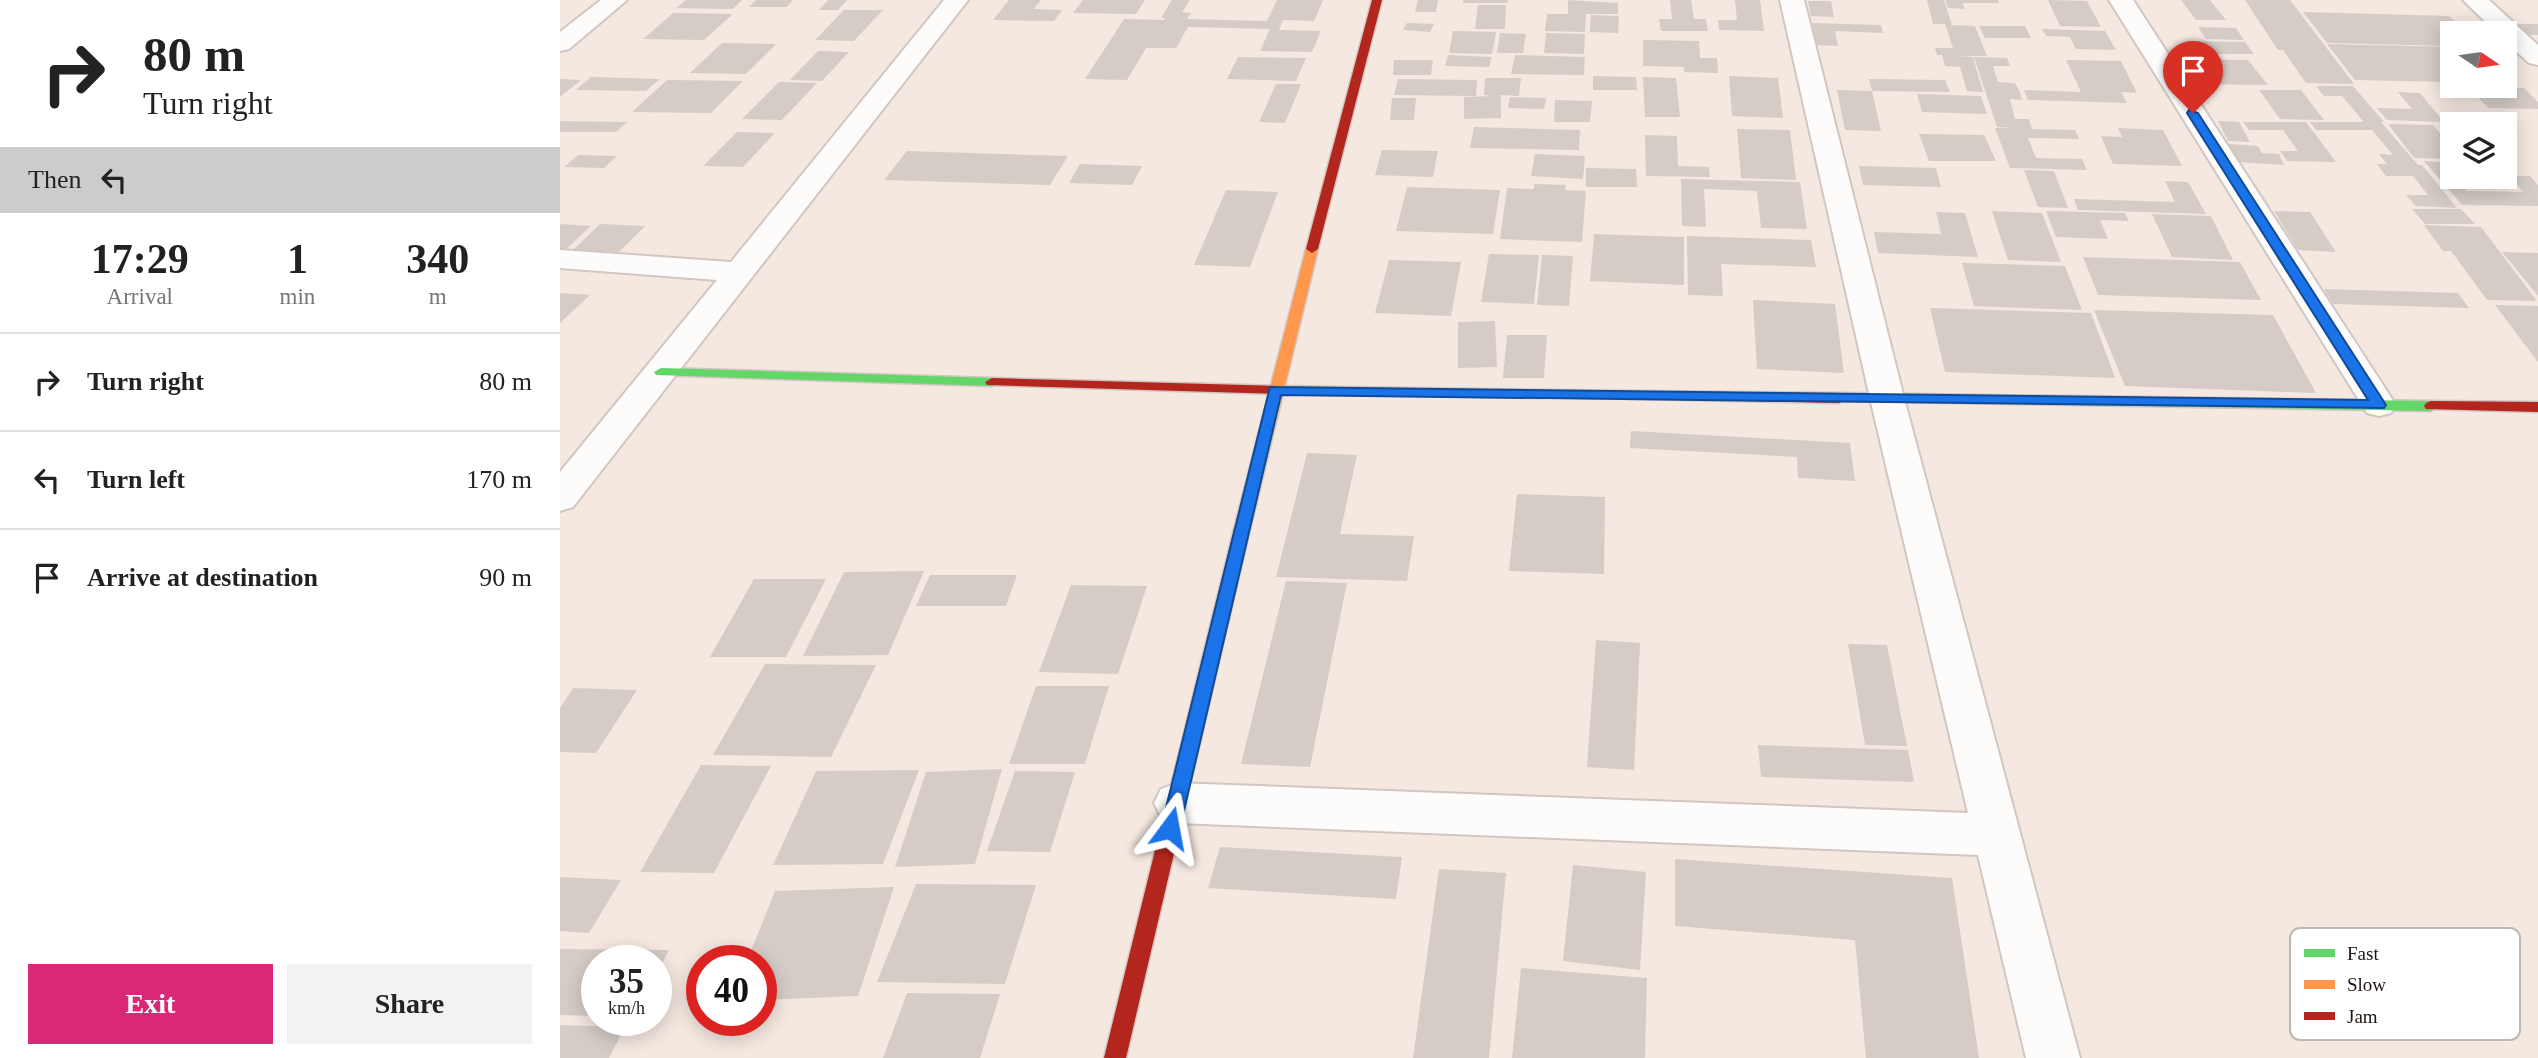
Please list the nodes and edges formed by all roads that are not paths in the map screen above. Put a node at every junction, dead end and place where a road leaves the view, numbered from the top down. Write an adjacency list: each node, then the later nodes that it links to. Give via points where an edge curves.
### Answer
1 (615, 0): 7 (street)
2 (956, 0): 10 (street)
3 (1377, 0): 12 (street)
4 (1792, 0): 13 (street)
5 (2121, 0): 14 (street)
6 (2475, 0): 8 (street)
7 (560, 44)
8 (2538, 58)
9 (560, 259): 10 (street)
10 (741, 272): 11 (street)
11 (661, 372): 12 (street); 16 (street)
12 (1275, 390): 13 (street); 17 (street)
13 (1887, 398): 14 (street); 18 (street)
14 (2379, 405): 15 (street)
15 (2538, 407)
16 (560, 498)
17 (1177, 803): 18 (street); 19 (street)
18 (1996, 835): 20 (street)
19 (1115, 1058)
20 (2053, 1058)

